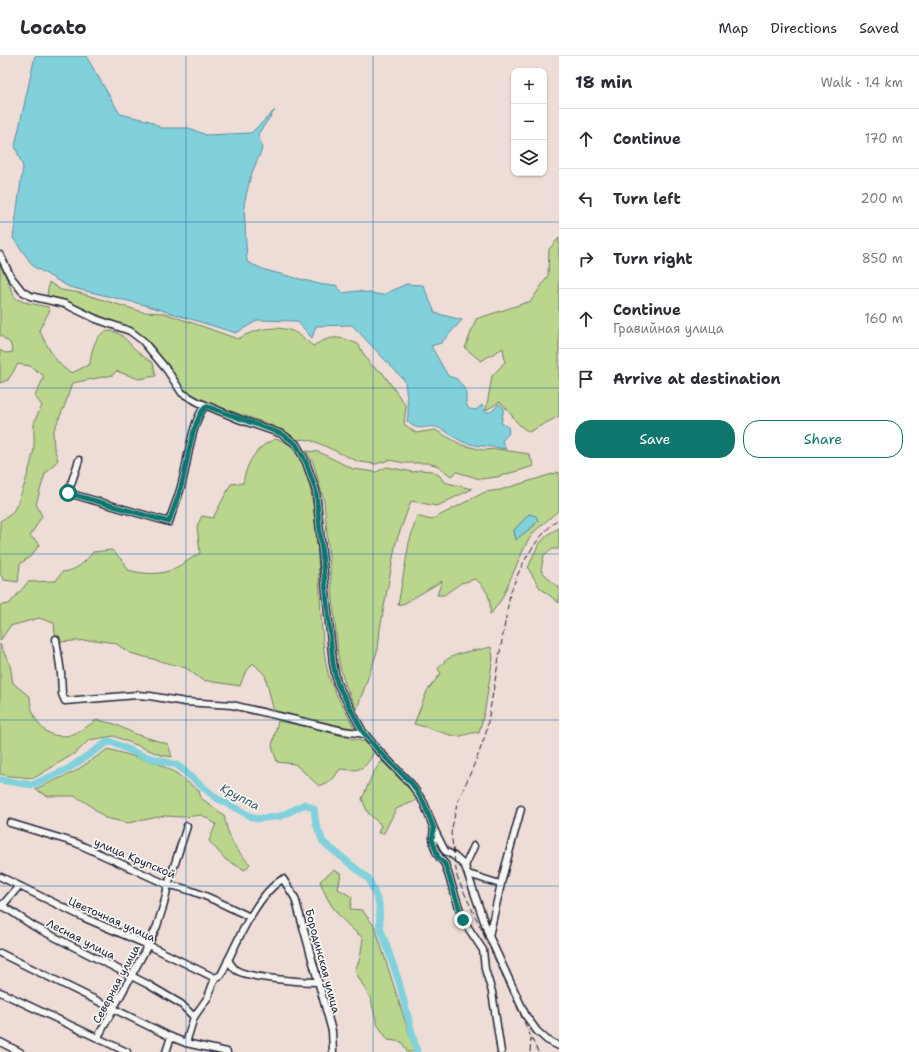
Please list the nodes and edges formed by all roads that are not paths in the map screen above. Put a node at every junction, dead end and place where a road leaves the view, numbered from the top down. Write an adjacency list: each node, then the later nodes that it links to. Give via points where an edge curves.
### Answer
1 (0, 255): 2 (street, via 11,277 22,291 30,296 65,304 130,331 142,340 168,370 182,393)
2 (206, 406): 3 (street, via 200,412 190,442 180,490 169,522 68,493); 5 (street, via 282,434 296,444 306,462 316,491 337,683)
3 (78, 460)
4 (56, 639): 5 (street, via 65,701 137,695 232,705)
5 (365, 734): 9 (street, via 412,784 424,803)
6 (521, 809): 14 (street)
7 (10, 823): 15 (street, улица Крупской, via 76,843)
8 (187, 826): 15 (street, Северная улица)
9 (434, 829): 11 (street, via 445,851); 39 (street, via 432,839 438,857 445,864 463,920 483,950)
10 (474, 846): 11 (street)
11 (465, 866): 12 (street)
12 (468, 874): 14 (street); 19 (street)
13 (1, 877): 16 (street, Цветочная улица)
14 (500, 884): 19 (street)
15 (168, 885): 18 (street, улица Крупской, via 179,886); 20 (street, Северная улица, via 164,904)
16 (19, 886): 17 (street); 20 (street, Цветочная улица)
17 (1, 906): 23 (street, Лесная улица, via 35,927)
18 (250, 917): 22 (street); 25 (street, Бородинская улица, via 274,884 283,880 295,898)
19 (489, 936): 33 (street, via 526,1016 537,1030)
20 (148, 945): 23 (street, Северная улица); 24 (street, Цветочная улица)
21 (0, 953): 27 (street)
22 (228, 960): 24 (street, via 222,974); 25 (street, via 236,970 250,974 294,982)
23 (131, 976): 27 (street, Северная улица); 28 (street, Лесная улица, via 181,1004)
24 (215, 978): 28 (street, via 208,997)
25 (317, 982): 38 (street, Бородинская улица, via 332,1031)
26 (1, 993): 29 (street)
27 (114, 1010): 29 (street, Северная улица); 30 (street)
28 (194, 1017): 32 (street)
29 (98, 1037): 35 (street)
30 (171, 1037): 32 (street); 36 (street)
31 (0, 1042): 34 (street)
32 (186, 1043): 37 (street)
33 (557, 1046): 40 (street)
34 (20, 1052)
35 (127, 1052)
36 (166, 1052)
37 (227, 1052)
38 (333, 1052)
39 (501, 1052)
40 (558, 1052)

